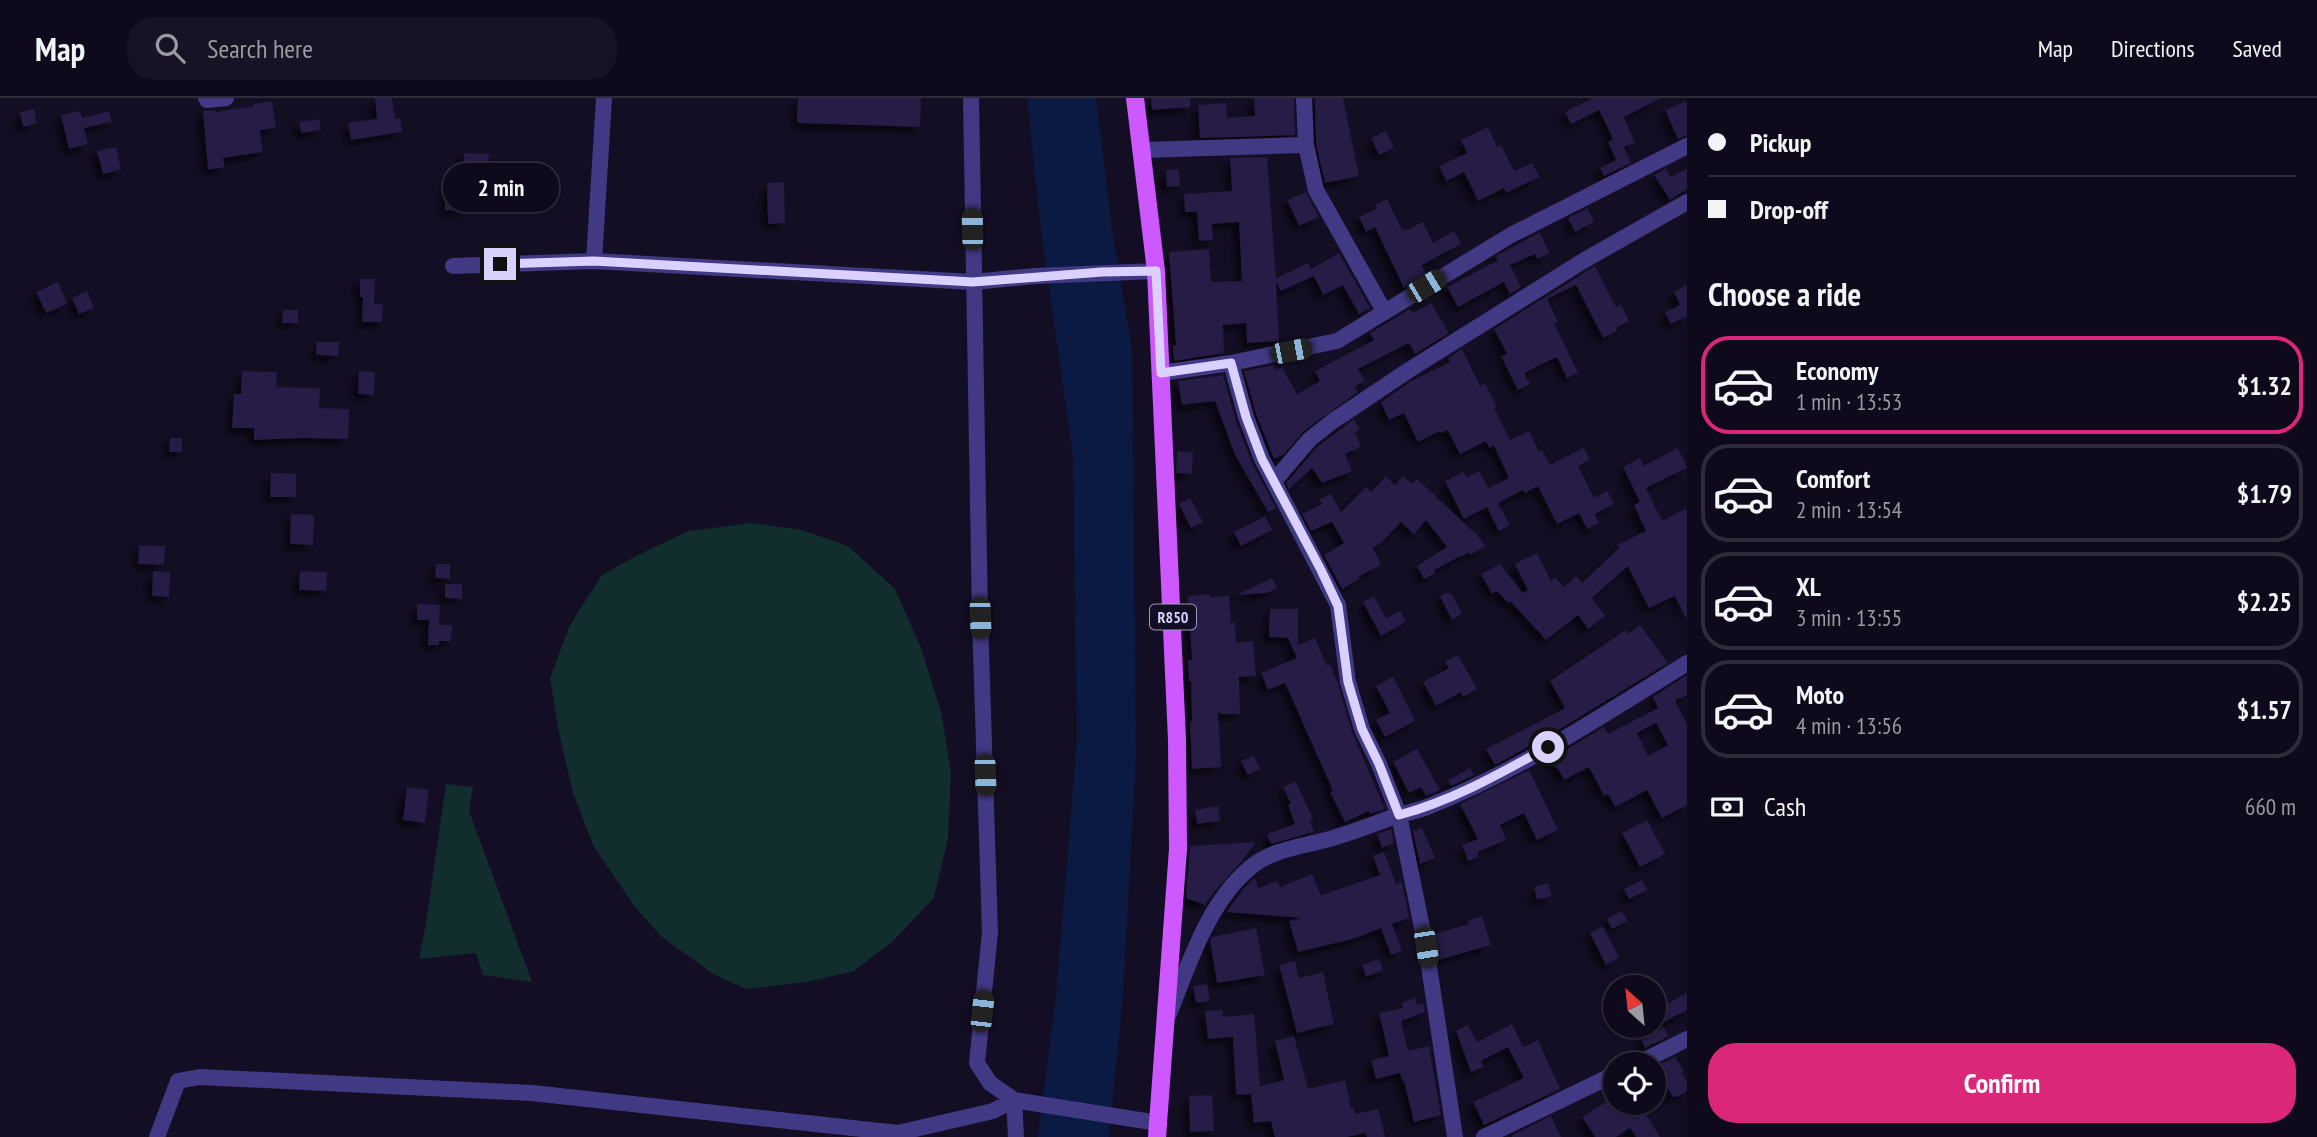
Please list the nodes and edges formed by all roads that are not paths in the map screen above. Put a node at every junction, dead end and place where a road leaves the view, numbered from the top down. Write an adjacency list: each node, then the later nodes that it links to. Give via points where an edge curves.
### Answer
1 (206, 98): 2 (street)
2 (226, 98)
3 (604, 98): 11 (street)
4 (971, 98): 14 (street)
5 (1135, 98): 9 (main road, R850)
6 (1304, 98): 7 (street)
7 (1306, 145): 9 (street); 15 (street, via 1316,190)
8 (1687, 146): 15 (street, via 1511,235)
9 (1142, 149): 13 (main road, R850)
10 (1687, 202): 18 (street, via 1572,267 1387,384 1310,439)
11 (594, 261): 12 (street); 14 (street)
12 (453, 266)
13 (1156, 271): 14 (street); 17 (main road, R850)
14 (973, 282): 25 (street, via 990,932 977,1063 990,1083)
15 (1384, 311): 16 (street, via 1337,341)
16 (1231, 363): 17 (street); 18 (street, via 1250,428)
17 (1161, 373): 21 (main road, R850, via 1178,849)
18 (1275, 481): 20 (street, via 1338,606 1348,682 1362,729)
19 (1687, 663): 20 (street, via 1502,773)
20 (1399, 815): 21 (street, via 1252,865 1212,917); 29 (street, via 1426,947)
21 (1166, 1019): 26 (main road, R850)
22 (1687, 1039): 23 (street)
23 (1661, 1052)
24 (1603, 1080): 30 (street)
25 (1019, 1101): 26 (street, via 1132,1120); 27 (street, via 898,1133 532,1093 200,1077 178,1081); 28 (street)
26 (1157, 1130)
27 (157, 1137)
28 (1016, 1137)
29 (1455, 1137)
30 (1484, 1137)

